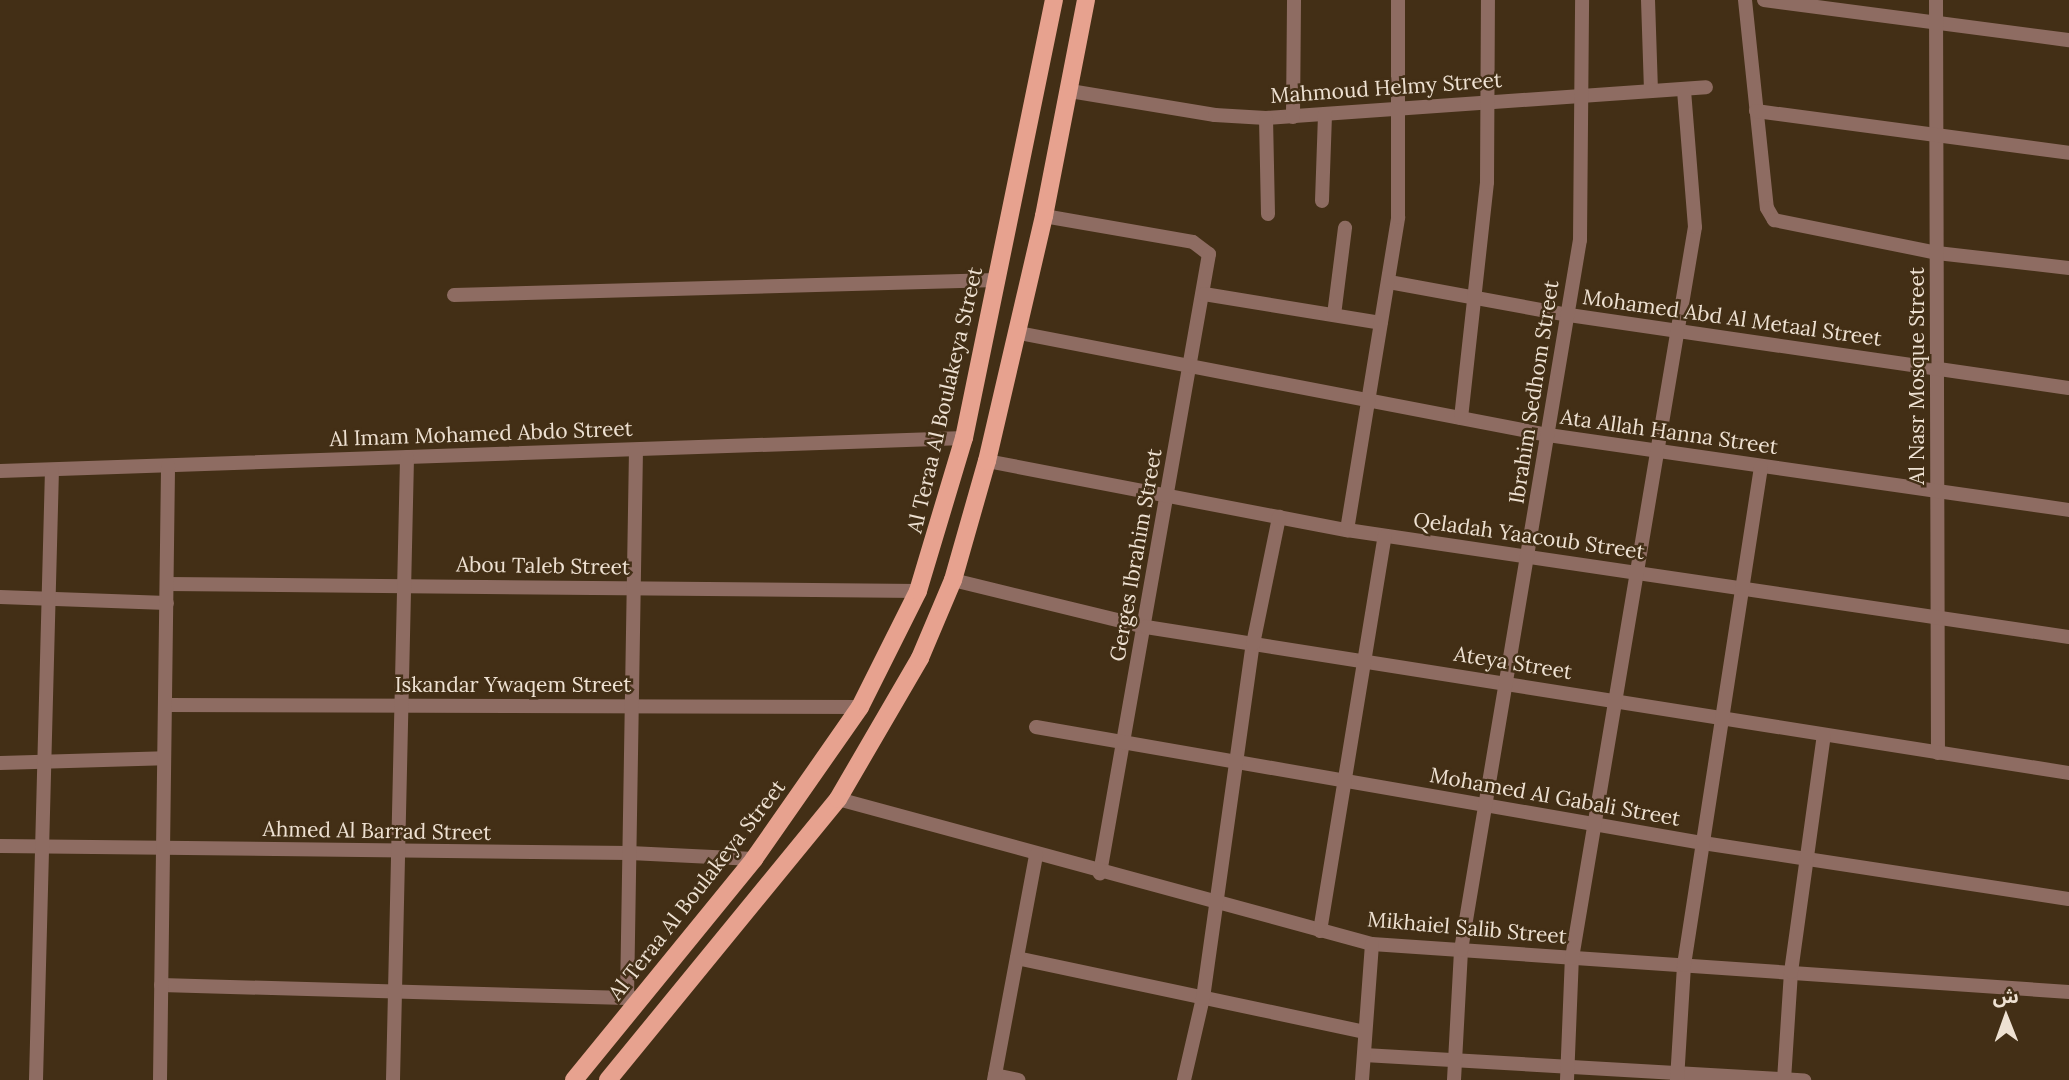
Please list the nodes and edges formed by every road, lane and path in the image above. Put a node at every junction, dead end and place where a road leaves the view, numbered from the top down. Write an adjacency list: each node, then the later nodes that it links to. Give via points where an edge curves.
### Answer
1 (1054, 0): 11 (main road, Al Teraa Al Boulakeya Street)
2 (1086, 0): 12 (main road)
3 (1294, 0): 24 (street)
4 (1398, 0): 21 (street)
5 (1488, 0): 20 (street)
6 (1582, 0): 19 (street, Ibrahim Sedhom Street)
7 (1648, 0): 18 (street)
8 (1745, 0): 22 (street)
9 (1764, 0): 13 (street)
10 (1936, 0): 13 (street, Al Nasr Mosque Street)
11 (1051, 19): 12 (main road); 34 (main road, Al Teraa Al Boulakeya Street)
12 (1082, 24): 17 (main road)
13 (1936, 26): 14 (street); 26 (street, Al Nasr Mosque Street)
14 (2069, 40)
15 (1706, 87): 16 (street, Mahmoud Helmy Street)
16 (1684, 89): 18 (street, Mahmoud Helmy Street); 42 (street, via 1695,227)
17 (1070, 91): 25 (street, Mahmoud Helmy Street, via 1215,115); 30 (main road)
18 (1651, 91): 19 (street, Mahmoud Helmy Street)
19 (1584, 96): 20 (street, Mahmoud Helmy Street); 40 (street, Ibrahim Sedhom Street, via 1580,240)
20 (1489, 102): 21 (street, Mahmoud Helmy Street); 38 (street)
21 (1397, 108): 23 (street, Mahmoud Helmy Street); 35 (street, via 1399,195)
22 (1756, 111): 26 (street); 32 (street, via 1766,208 1774,220)
23 (1325, 114): 24 (street, Mahmoud Helmy Street); 28 (street)
24 (1293, 117): 25 (street, Mahmoud Helmy Street)
25 (1266, 118): 29 (street)
26 (1936, 135): 27 (street); 32 (street, Al Nasr Mosque Street)
27 (2069, 153)
28 (1322, 201)
29 (1268, 214)
30 (1044, 216): 36 (street, Gerges Ibrahim Street, via 1203,245 1209,254); 43 (main road)
31 (1345, 228): 39 (street)
32 (1937, 253): 33 (street); 45 (street, Al Nasr Mosque Street)
33 (2069, 268)
34 (998, 280): 37 (street); 50 (main road, Al Teraa Al Boulakeya Street)
35 (1390, 282): 38 (street, Mohamed Abd Al Metaal Street); 41 (street)
36 (1204, 293): 39 (street); 44 (street, Gerges Ibrahim Street)
37 (454, 295)
38 (1477, 300): 40 (street, Mohamed Abd Al Metaal Street); 48 (street)
39 (1334, 315): 41 (street)
40 (1569, 315): 42 (street, Mohamed Abd Al Metaal Street); 49 (street, Ibrahim Sedhom Street)
41 (1381, 323): 47 (street)
42 (1674, 331): 45 (street, Mohamed Abd Al Metaal Street); 52 (street)
43 (1019, 333): 44 (street, Ata Allah Hanna Street); 54 (main road)
44 (1190, 366): 47 (street, Ata Allah Hanna Street); 60 (street, Gerges Ibrahim Street)
45 (1938, 369): 46 (street, Mohamed Abd Al Metaal Street); 59 (street, Al Nasr Mosque Street)
46 (2069, 387)
47 (1369, 401): 48 (street, Ata Allah Hanna Street); 63 (street)
48 (1461, 418): 49 (street, Ata Allah Hanna Street)
49 (1548, 435): 52 (street, Ata Allah Hanna Street); 65 (street, Ibrahim Sedhom Street)
50 (964, 438): 51 (street, Al Imam Mohamed Abdo Street); 72 (main road, Al Teraa Al Boulakeya Street)
51 (636, 450): 53 (street, Al Imam Mohamed Abdo Street); 70 (street)
52 (1655, 451): 56 (street, Ata Allah Hanna Street); 66 (street)
53 (407, 457): 55 (street, Al Imam Mohamed Abdo Street); 69 (street)
54 (987, 461): 60 (street, Qeladah Yaacoub Street); 67 (main road)
55 (168, 466): 57 (street, Al Imam Mohamed Abdo Street); 68 (street)
56 (1761, 467): 59 (street, Ata Allah Hanna Street); 71 (street)
57 (52, 470): 58 (street, Al Imam Mohamed Abdo Street); 74 (street)
58 (0, 471)
59 (1938, 492): 61 (street, Ata Allah Hanna Street); 76 (street, Al Nasr Mosque Street)
60 (1168, 497): 62 (street, Qeladah Yaacoub Street); 77 (street, Gerges Ibrahim Street)
61 (2069, 510)
62 (1279, 517): 63 (street, Qeladah Yaacoub Street); 79 (street)
63 (1347, 530): 64 (street, Qeladah Yaacoub Street)
64 (1385, 536): 65 (street, Qeladah Yaacoub Street); 80 (street)
65 (1528, 558): 66 (street, Qeladah Yaacoub Street); 81 (street, Ibrahim Sedhom Street)
66 (1635, 573): 71 (street, Qeladah Yaacoub Street); 82 (street)
67 (953, 580): 77 (street, Ateya Street); 98 (main road, via 909,680)
68 (167, 584): 69 (street, Abou Taleb Street); 75 (street)
69 (403, 586): 70 (street, Abou Taleb Street); 84 (street)
70 (634, 588): 72 (street, Abou Taleb Street); 85 (street)
71 (1742, 589): 76 (street, Qeladah Yaacoub Street); 87 (street)
72 (918, 591): 86 (main road, Al Teraa Al Boulakeya Street)
73 (0, 597): 74 (street)
74 (48, 597): 75 (street); 93 (street)
75 (167, 603): 83 (street)
76 (1939, 617): 78 (street, Qeladah Yaacoub Street); 91 (street, Al Nasr Mosque Street)
77 (1146, 627): 79 (street, Ateya Street); 90 (street, Gerges Ibrahim Street)
78 (2069, 636)
79 (1253, 644): 80 (street, Ateya Street); 94 (street)
80 (1364, 661): 81 (street, Ateya Street); 97 (street)
81 (1506, 684): 82 (street, Ateya Street); 99 (street, Ibrahim Sedhom Street)
82 (1615, 701): 87 (street, Ateya Street); 100 (street)
83 (165, 705): 84 (street, Iskandar Ywaqem Street); 92 (street)
84 (401, 706): 85 (street, Iskandar Ywaqem Street); 106 (street)
85 (632, 707): 86 (street, Iskandar Ywaqem Street); 105 (street)
86 (860, 708): 109 (main road, Al Teraa Al Boulakeya Street)
87 (1723, 718): 89 (street, Ateya Street); 101 (street)
88 (1036, 727): 90 (street, Mohamed Al Gabali Street)
89 (1824, 735): 91 (street, Ateya Street); 108 (street)
90 (1124, 742): 94 (street, Mohamed Al Gabali Street); 110 (street, Gerges Ibrahim Street)
91 (1938, 752): 96 (street, Ateya Street)
92 (164, 758): 93 (street); 104 (street)
93 (44, 760): 95 (street); 103 (street)
94 (1236, 762): 97 (street, Mohamed Al Gabali Street); 112 (street)
95 (0, 763)
96 (2069, 773)
97 (1345, 781): 99 (street, Mohamed Al Gabali Street); 113 (street)
98 (838, 799): 107 (street, Mikhaiel Salib Street); 124 (main road)
99 (1485, 806): 100 (street, Mohamed Al Gabali Street); 115 (street, Ibrahim Sedhom Street)
100 (1594, 825): 101 (street, Mohamed Al Gabali Street); 117 (street)
101 (1703, 843): 108 (street, Mohamed Al Gabali Street); 118 (street)
102 (0, 846): 103 (street, Ahmed Al Barrad Street)
103 (42, 846): 104 (street, Ahmed Al Barrad Street); 134 (street)
104 (163, 849): 106 (street, Ahmed Al Barrad Street); 121 (street)
105 (630, 853): 106 (street, Ahmed Al Barrad Street); 109 (street, Ahmed Al Barrad Street); 125 (street)
106 (398, 854): 122 (street)
107 (1036, 855): 110 (street, Mikhaiel Salib Street); 116 (street)
108 (1807, 858): 111 (street, Mohamed Al Gabali Street); 119 (street)
109 (754, 859): 120 (main road, Al Teraa Al Boulakeya Street)
110 (1100, 873): 112 (street, Mikhaiel Salib Street)
111 (2069, 899)
112 (1217, 904): 113 (street, Mikhaiel Salib Street); 126 (street)
113 (1320, 931): 114 (street, Mikhaiel Salib Street)
114 (1372, 944): 115 (street, Mikhaiel Salib Street); 127 (street)
115 (1461, 950): 117 (street, Mikhaiel Salib Street); 129 (street, Ibrahim Sedhom Street)
116 (1017, 958): 126 (street); 132 (street)
117 (1572, 958): 118 (street, Mikhaiel Salib Street); 130 (street)
118 (1684, 965): 119 (street, Mikhaiel Salib Street); 131 (street)
119 (1791, 972): 123 (street, Mikhaiel Salib Street); 133 (street)
120 (661, 978): 124 (main road); 125 (main road, Al Teraa Al Boulakeya Street)
121 (161, 985): 122 (street); 135 (street)
122 (395, 991): 125 (street); 136 (street)
123 (2069, 992)
124 (680, 994): 138 (main road)
125 (636, 998): 137 (main road, Al Teraa Al Boulakeya Street)
126 (1203, 998): 127 (street); 140 (street)
127 (1364, 1032): 128 (street)
128 (1364, 1055): 129 (street); 141 (street)
129 (1455, 1060): 130 (street); 142 (street, Ibrahim Sedhom Street)
130 (1567, 1074): 131 (street)
131 (1677, 1076): 133 (street)
132 (994, 1078): 139 (street)
133 (1784, 1079): 143 (street)
134 (36, 1080)
135 (160, 1080)
136 (393, 1080)
137 (574, 1080)
138 (608, 1080)
139 (1018, 1080)
140 (1184, 1080)
141 (1362, 1080)
142 (1454, 1080)
143 (1804, 1080)

